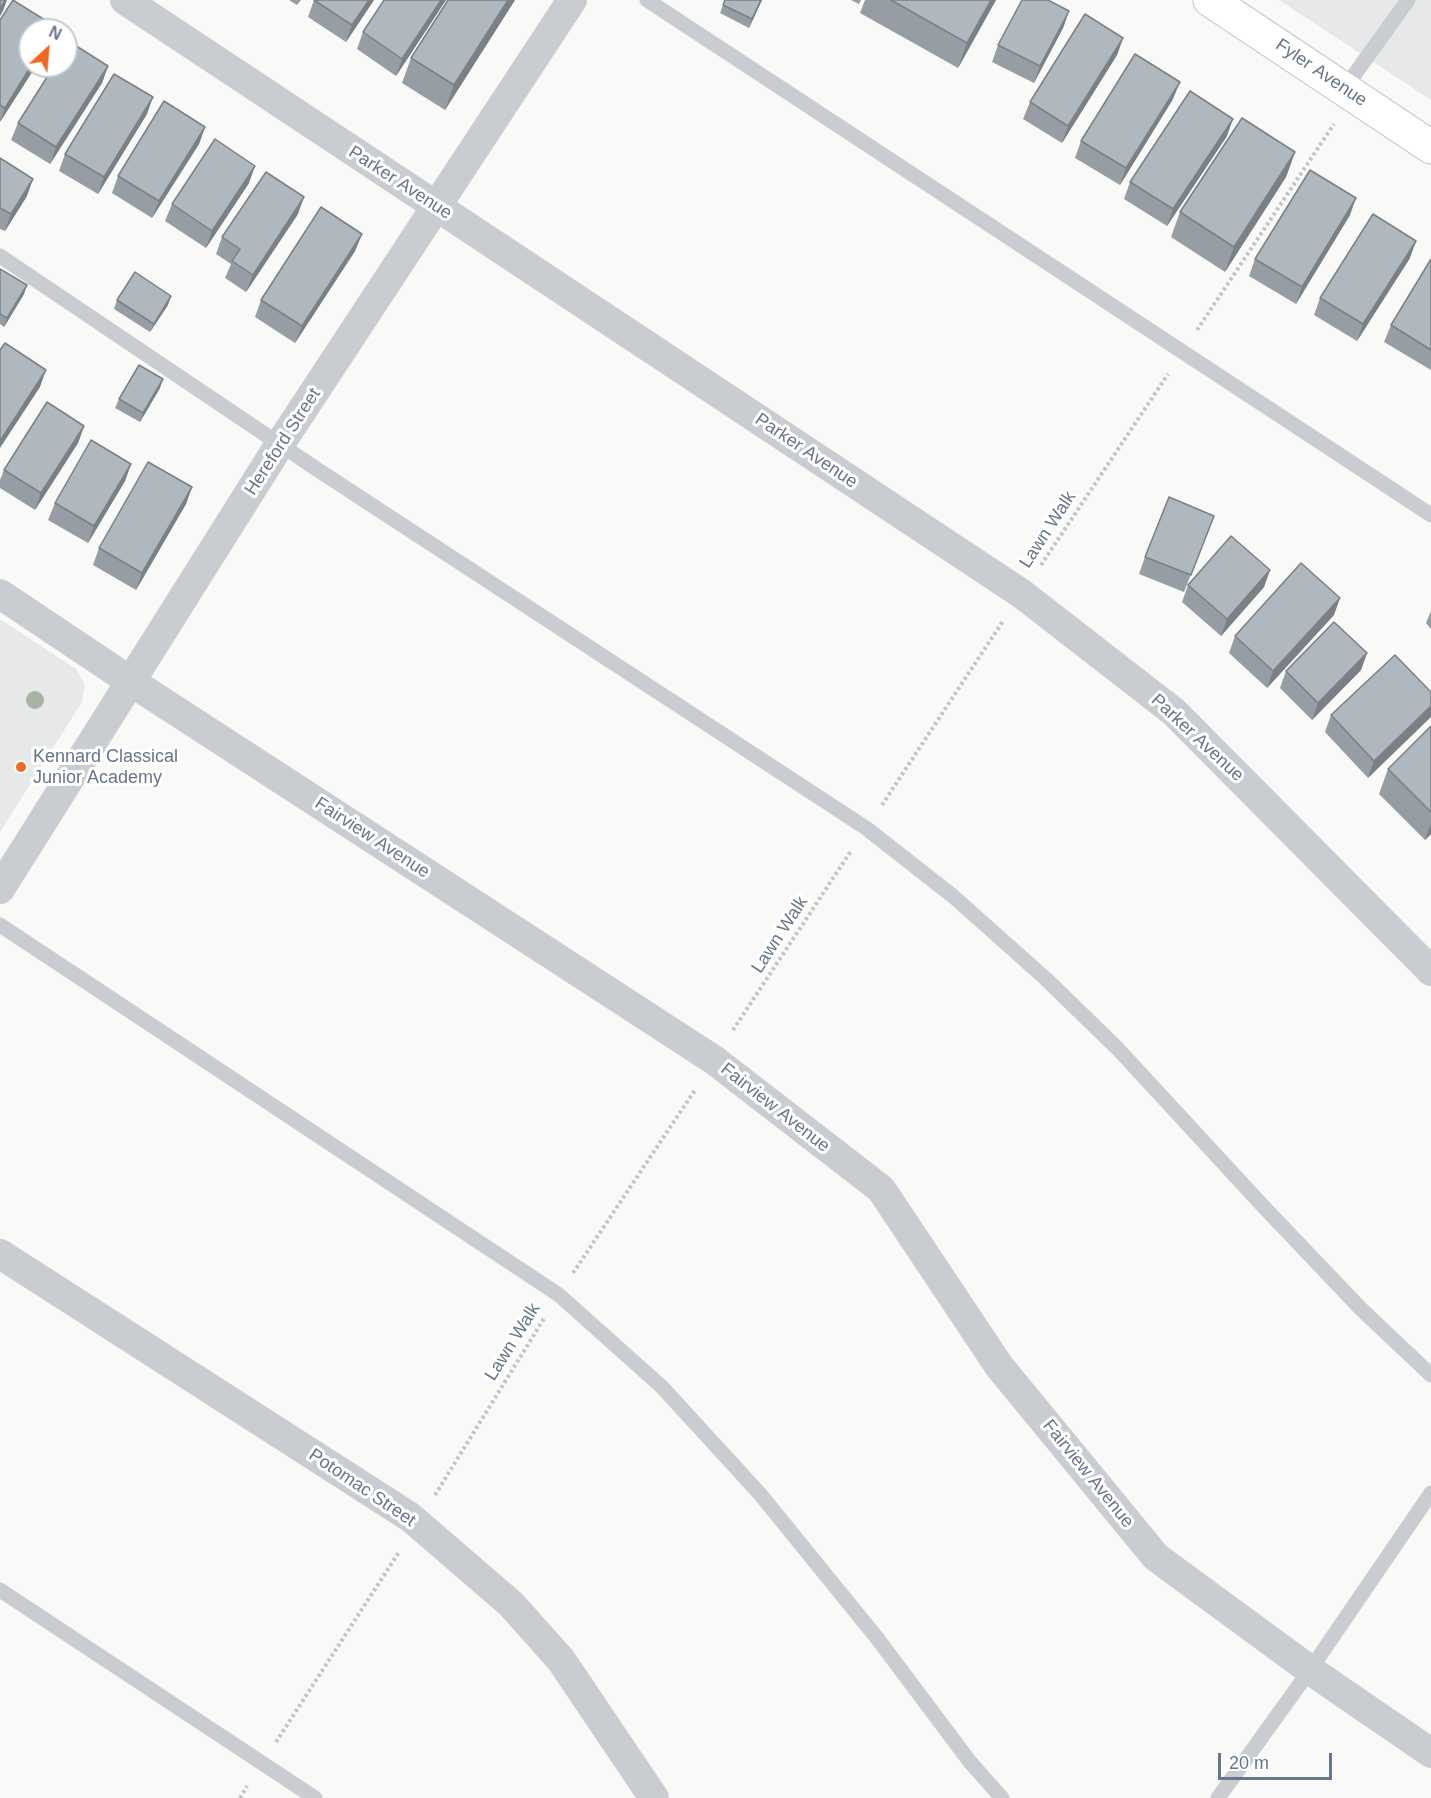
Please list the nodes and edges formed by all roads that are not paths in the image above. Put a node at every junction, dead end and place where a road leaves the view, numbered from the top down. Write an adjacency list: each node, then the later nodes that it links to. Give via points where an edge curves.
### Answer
1 (125, 0): 8 (street, Parker Avenue)
2 (572, 0): 8 (street, Hereford Street)
3 (647, 0): 11 (lane)
4 (1210, 0): 6 (street, Fyler Avenue)
5 (1408, 0): 6 (lane)
6 (1349, 92): 7 (street, Fyler Avenue)
7 (1431, 147)
8 (437, 207): 10 (street, Hereford Street); 16 (street, Parker Avenue, via 1022,594 1174,712)
9 (0, 256): 10 (lane)
10 (280, 444): 13 (street, Hereford Street); 18 (lane, via 866,828 954,897 1118,1048 1361,1309)
11 (1431, 514)
12 (0, 594): 13 (street, Fairview Avenue)
13 (130, 681): 14 (street, Hereford Street); 21 (street, Fairview Avenue, via 714,1060 881,1189 999,1366 1156,1557)
14 (0, 889)
15 (0, 924): 25 (lane, via 559,1295 662,1387 760,1494)
16 (1431, 971)
17 (0, 1254): 24 (street, Potomac Street, via 418,1524 511,1604 561,1660)
18 (1431, 1375)
19 (1431, 1493): 21 (lane)
20 (0, 1590): 23 (lane)
21 (1310, 1670): 22 (street, Fairview Avenue); 26 (lane)
22 (1431, 1752)
23 (315, 1798)
24 (654, 1798)
25 (1002, 1798)
26 (1218, 1798)

